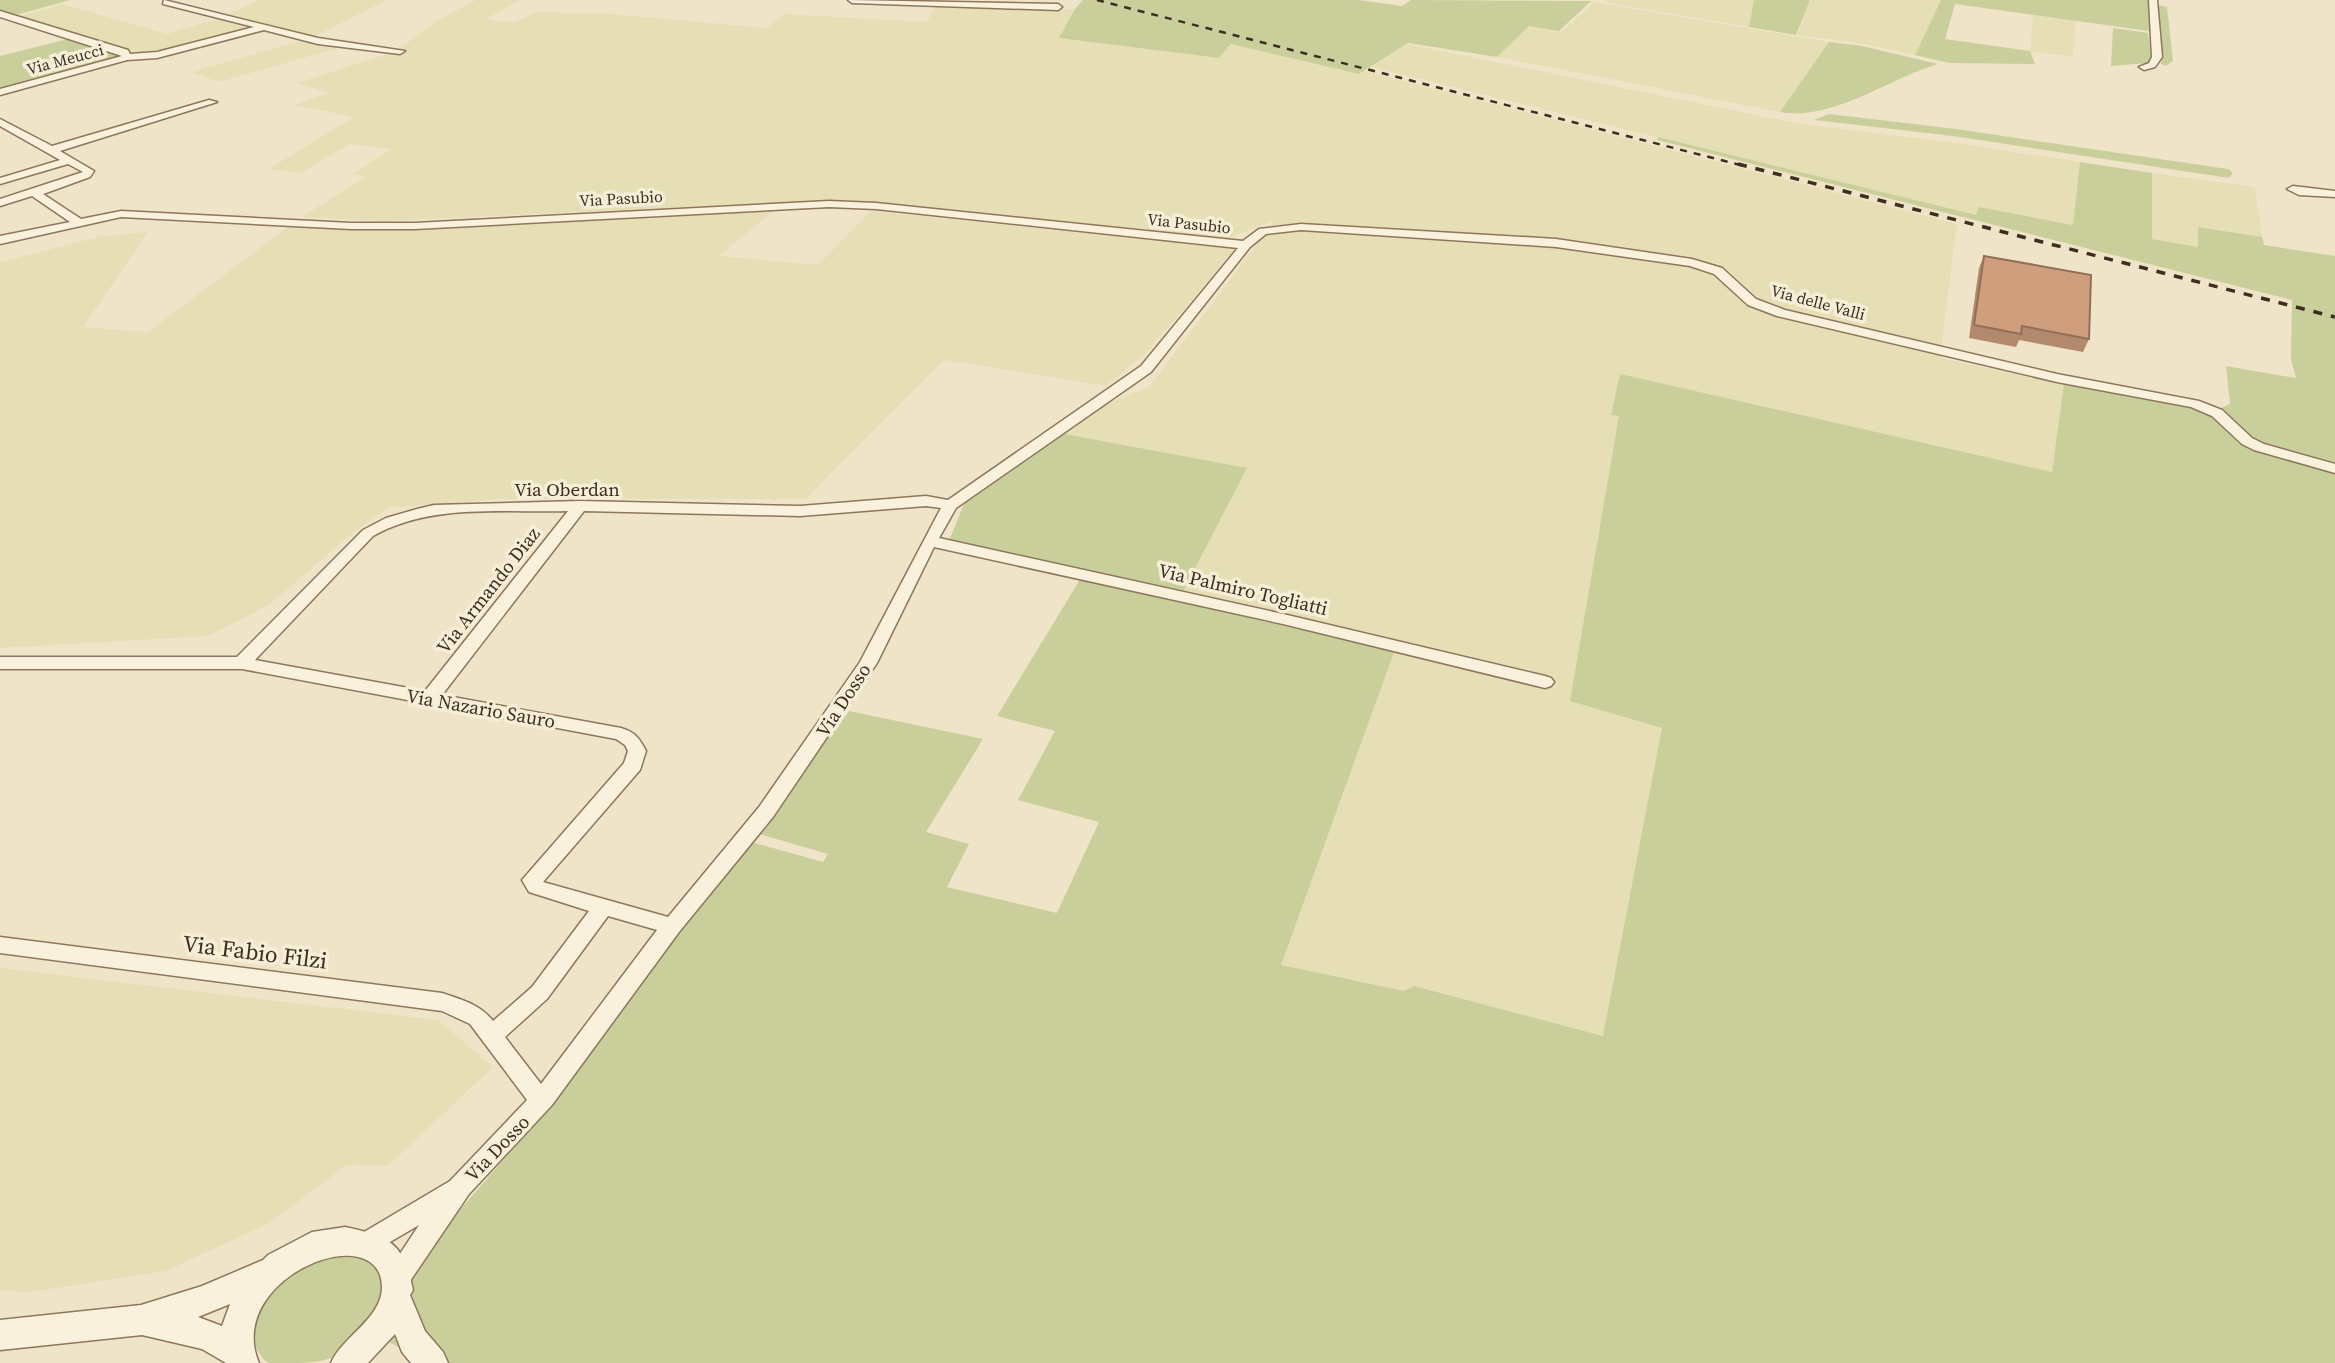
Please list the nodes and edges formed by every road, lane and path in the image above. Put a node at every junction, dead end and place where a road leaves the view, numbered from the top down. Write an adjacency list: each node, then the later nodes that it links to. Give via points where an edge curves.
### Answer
1 (179, 0): 4 (street)
2 (852, 0): 5 (street)
3 (2152, 0): 10 (street, via 2157,57)
4 (161, 1): 7 (street)
5 (1058, 8)
6 (0, 14): 9 (street, Via Meucci, via 125,52)
7 (261, 28): 8 (street, via 348,46); 9 (street, via 157,55)
8 (400, 51)
9 (127, 57): 11 (street, Via Meucci)
10 (2144, 67)
11 (0, 92)
12 (212, 102): 14 (street)
13 (3, 126): 14 (street)
14 (51, 150): 15 (street)
15 (70, 160): 16 (street); 18 (street, via 89,171)
16 (0, 181)
17 (2296, 190): 19 (street)
18 (38, 191): 20 (street); 21 (street, via 37,195)
19 (2335, 194)
20 (0, 203)
21 (78, 222): 22 (street, Via Pasubio); 23 (street, Via Pasubio, via 147,214 415,226 829,204)
22 (0, 240)
23 (1246, 245): 24 (street, Via delle Valli, via 1263,231 1301,227 1556,243 1692,263 1718,271 1752,302 1781,313 2057,378 2194,404 2217,413 2259,447); 25 (street, Via Dosso, via 1146,369)
24 (2335, 469)
25 (951, 505): 26 (street, Via Oberdan, via 926,501 800,511); 27 (street, Via Dosso)
26 (580, 506): 29 (street, Via Oberdan, via 434,510 381,525); 31 (street, Via Armando Diaz)
27 (930, 541): 30 (street, Via Palmiro Togliatti); 33 (street, Via Dosso, via 888,628 839,709 766,812)
28 (0, 663): 29 (street, Via Nazario Sauro)
29 (242, 663): 31 (street, Via Nazario Sauro)
30 (1545, 682)
31 (429, 699): 32 (street, Via Nazario Sauro, via 621,734 632,741 637,751 633,765 532,880 546,891)
32 (603, 907): 33 (street, Via Nazario Sauro); 35 (street, via 536,998)
33 (673, 926): 36 (street, Via Dosso)
34 (0, 945): 35 (street, Via Fabio Filzi, via 443,1002 478,1018)
35 (492, 1035): 36 (street, Via Fabio Filzi, via 536,1094)
36 (544, 1098): 37 (street, Via Dosso)
37 (460, 1186): 38 (street, Via Dosso); 40 (street, Via Dosso, via 432,1223)
38 (368, 1243): 39 (street, via 351,1240 312,1247); 40 (street, via 392,1262)
39 (274, 1270): 41 (street); 43 (street, via 243,1310 236,1332)
40 (396, 1287): 44 (street, via 387,1321); 45 (street, via 413,1341)
41 (141, 1321): 42 (street); 43 (street, via 217,1337)
42 (0, 1335)
43 (238, 1358)
44 (347, 1363)
45 (432, 1363)

